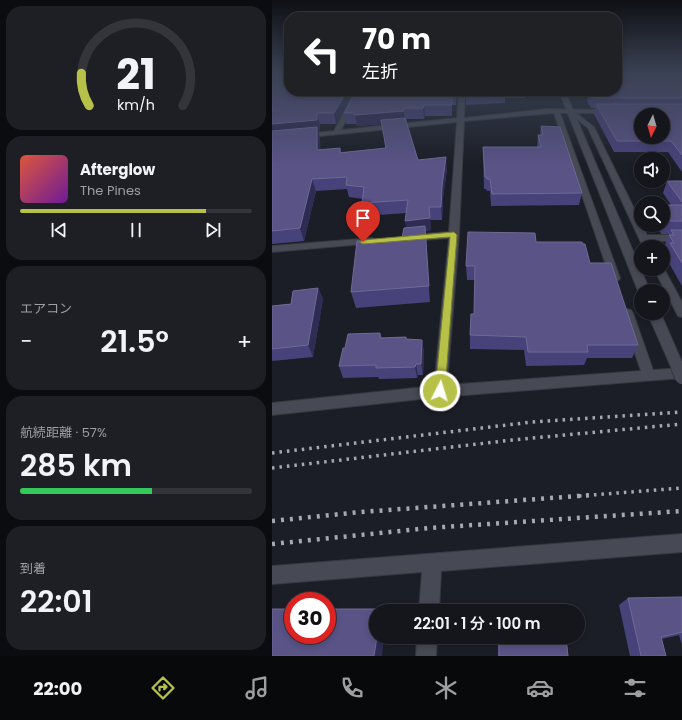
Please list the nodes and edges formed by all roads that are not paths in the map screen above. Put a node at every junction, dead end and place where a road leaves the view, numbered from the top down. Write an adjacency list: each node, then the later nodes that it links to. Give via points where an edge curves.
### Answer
1 (352, 103): 8 (street)
2 (461, 103): 7 (street)
3 (567, 103): 5 (street)
4 (556, 111): 5 (street); 7 (street); 18 (street)
5 (570, 111): 6 (street); 11 (street, via 592,127); 17 (street)
6 (622, 111)
7 (460, 120): 8 (street); 10 (street)
8 (337, 132): 9 (street)
9 (272, 139)
10 (454, 235): 13 (street); 25 (street)
11 (643, 238): 12 (street)
12 (682, 238)
13 (398, 239)
14 (382, 240): 15 (street)
15 (272, 249)
16 (663, 276): 20 (street)
17 (641, 284)
18 (618, 285)
19 (623, 300): 23 (street)
20 (682, 313)
21 (657, 320): 24 (street, bridge)
22 (682, 373): 23 (street)
23 (649, 376): 25 (street)
24 (682, 377)
25 (440, 391): 26 (street)
26 (272, 409)
27 (682, 543): 28 (street)
28 (432, 562): 29 (street); 30 (street)
29 (272, 575)
30 (429, 604)
31 (427, 644): 32 (street)
32 (426, 656)

